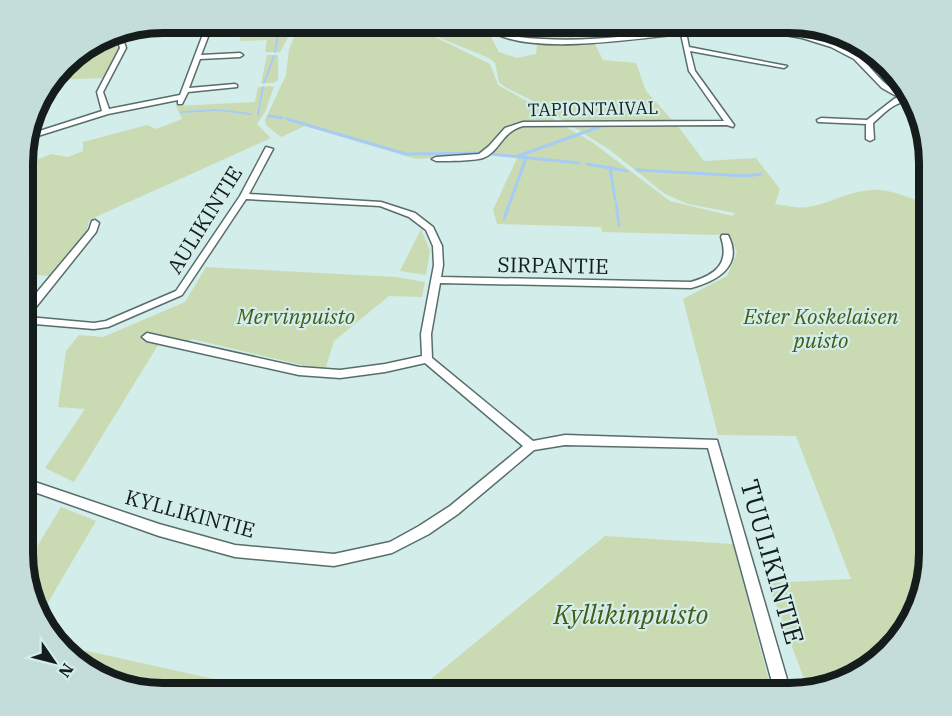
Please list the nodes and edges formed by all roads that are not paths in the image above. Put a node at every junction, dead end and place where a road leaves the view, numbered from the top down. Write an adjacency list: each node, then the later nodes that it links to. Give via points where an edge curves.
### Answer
1 (207, 33): 11 (street)
2 (497, 33): 3 (street, via 504,38 536,42)
3 (668, 33)
4 (683, 33): 9 (street)
5 (788, 33): 8 (street)
6 (120, 40): 17 (street, via 123,48 100,92)
7 (837, 42): 8 (street)
8 (831, 45): 15 (street, via 861,61 893,95)
9 (686, 48): 12 (street); 23 (street, TAPIONTAIVAL, via 692,71 729,124 523,124 504,130 481,156)
10 (240, 55): 11 (street)
11 (199, 57): 14 (street)
12 (784, 66)
13 (235, 86): 14 (street)
14 (186, 90): 17 (street, via 180,100)
15 (900, 96)
16 (902, 99): 19 (street)
17 (106, 112): 20 (street)
18 (821, 120): 19 (street)
19 (869, 122): 21 (street)
20 (36, 135)
21 (870, 139)
22 (269, 149): 24 (street, AULIKINTIE)
23 (436, 159)
24 (244, 196): 27 (street, via 399,208 425,221 433,230 440,252); 29 (street, AULIKINTIE, via 179,293 108,324)
25 (95, 223): 28 (street)
26 (725, 237): 27 (street, SIRPANTIE, via 730,250 724,269 710,279 674,289)
27 (435, 280): 31 (street, via 424,343)
28 (33, 305)
29 (33, 319)
30 (147, 337): 31 (street, via 299,370 340,374)
31 (426, 359): 33 (street)
32 (713, 443): 33 (street, KYLLIKINTIE, via 565,440); 35 (street, TUULIKINTIE)
33 (531, 446): 34 (street, KYLLIKINTIE, via 424,530 393,547 334,560 235,551 159,530)
34 (33, 486)
35 (780, 683)

